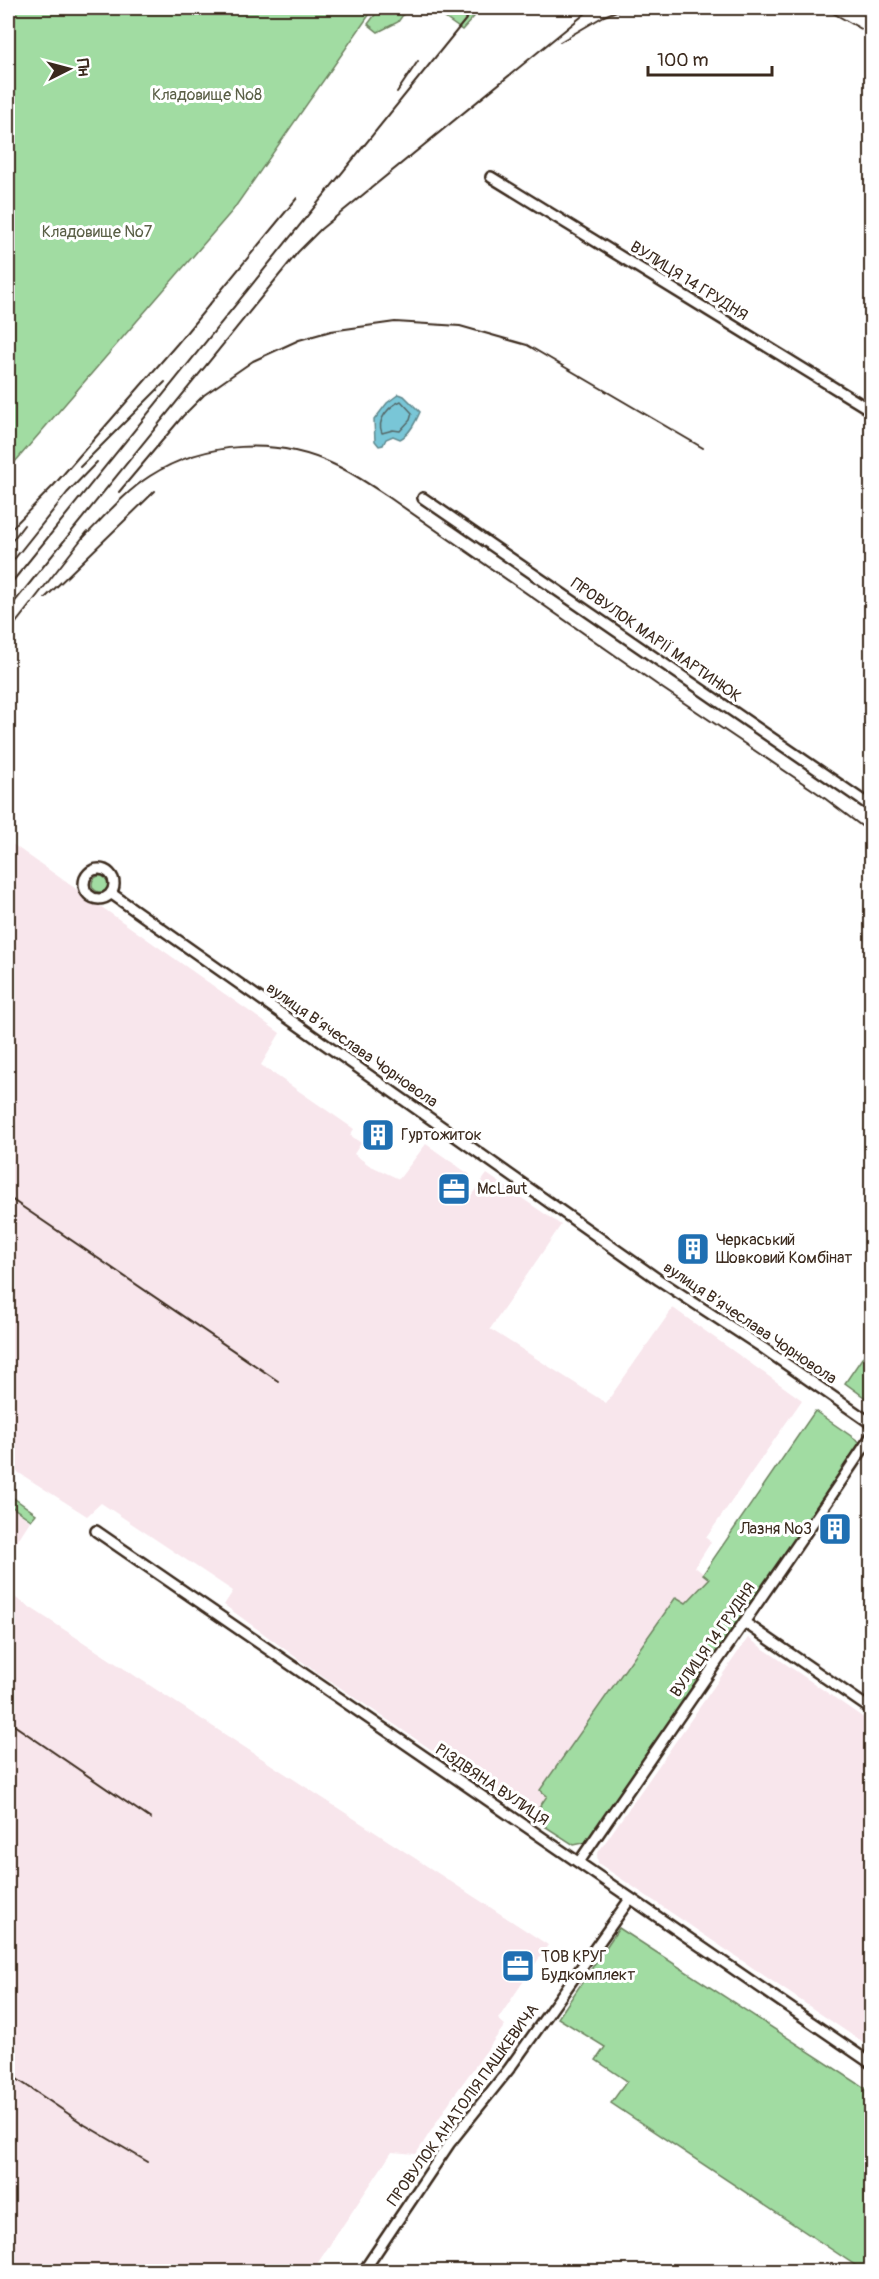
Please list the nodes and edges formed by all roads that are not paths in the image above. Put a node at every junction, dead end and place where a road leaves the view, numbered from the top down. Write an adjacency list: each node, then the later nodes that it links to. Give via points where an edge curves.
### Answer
1 (491, 177): 2 (street, ВУЛИЦЯ 14 ГРУДНЯ)
2 (872, 411)
3 (423, 498): 4 (street, ПРОВУЛОК МАРІЇ МАРТИНЮК)
4 (872, 807)
5 (112, 894): 6 (street, вулиця Вʼячеслава Чорновола, via 659,1280)
6 (872, 1424)
7 (872, 1435): 9 (street, ВУЛИЦЯ 14 ГРУДНЯ)
8 (96, 1532): 11 (street, РІЗДВЯНА ВУЛИЦЯ)
9 (744, 1622): 10 (street); 11 (street, ВУЛИЦЯ 14 ГРУДНЯ)
10 (872, 1710)
11 (579, 1862): 12 (street, РІЗДВЯНА ВУЛИЦЯ)
12 (630, 1899): 13 (street, РІЗДВЯНА ВУЛИЦЯ); 14 (street, ПРОВУЛОК АНАТОЛІЯ ПАШКЕВИЧА, via 509,2069 449,2144)
13 (872, 2064)
14 (363, 2271)

